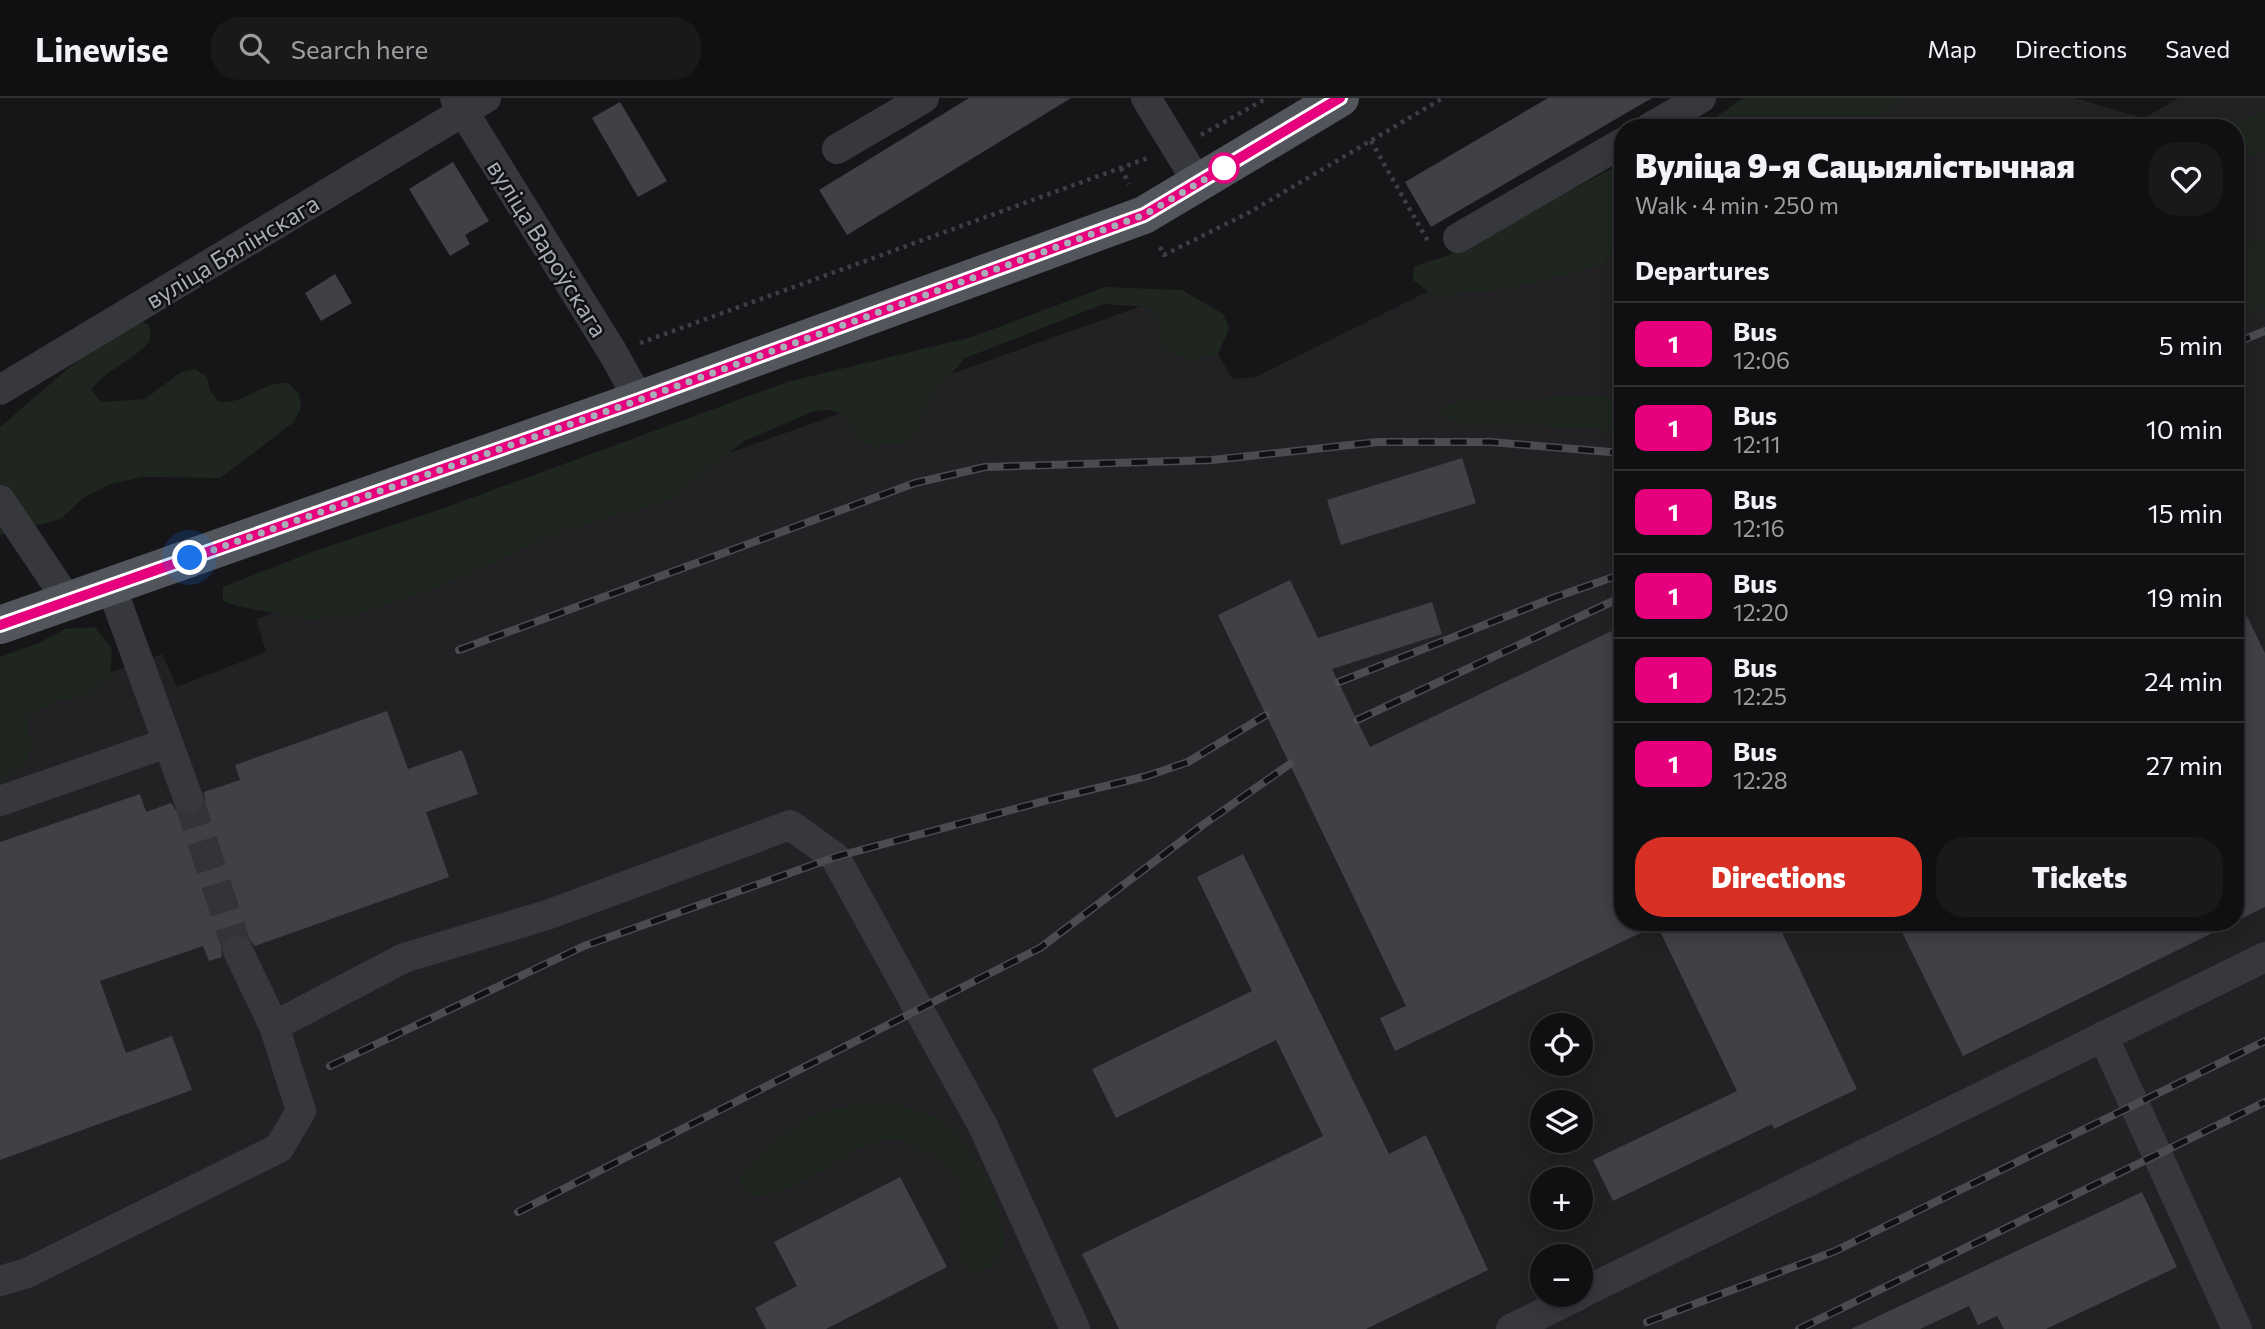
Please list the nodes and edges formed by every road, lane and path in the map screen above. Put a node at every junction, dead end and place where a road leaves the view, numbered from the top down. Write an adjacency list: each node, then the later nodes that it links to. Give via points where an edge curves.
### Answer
1 (923, 98): 12 (street)
2 (1146, 98): 10 (street)
3 (1268, 98): 10 (path)
4 (1340, 98): 14 (main road)
5 (1443, 98): 9 (path)
6 (1701, 98): 8 (street)
7 (468, 103): 18 (street, вуліца Вароўскага); 19 (street, вуліца Бялінскага)
8 (1665, 119)
9 (1371, 141): 16 (path, via 1430,246); 17 (path, via 1250,212 1164,255)
10 (1178, 148): 13 (path); 14 (street)
11 (1614, 148): 16 (street)
12 (837, 149)
13 (1121, 168): 15 (path); 18 (path)
14 (1198, 183): 20 (main road, via 1144,215)
15 (1132, 191)
16 (1458, 238)
17 (1160, 247)
18 (613, 353): 20 (street, вуліца Вароўскага)
19 (0, 390)
20 (639, 400): 22 (main road)
21 (0, 500): 23 (street)
22 (111, 586): 23 (main road); 25 (street)
23 (68, 601): 24 (main road)
24 (0, 625)
25 (167, 743): 26 (street); 27 (street)
26 (188, 798)
27 (0, 801)
28 (238, 951): 30 (street)
29 (2265, 957): 31 (street)
30 (274, 1026): 32 (street, via 301,1111 279,1148 27,1273); 37 (street, via 404,958 547,915 790,825 835,857 983,1126)
31 (2103, 1036): 33 (street); 36 (street)
32 (5, 1278)
33 (1593, 1289)
34 (1557, 1307): 35 (street)
35 (1518, 1327)
36 (2234, 1328)
37 (1075, 1329)

